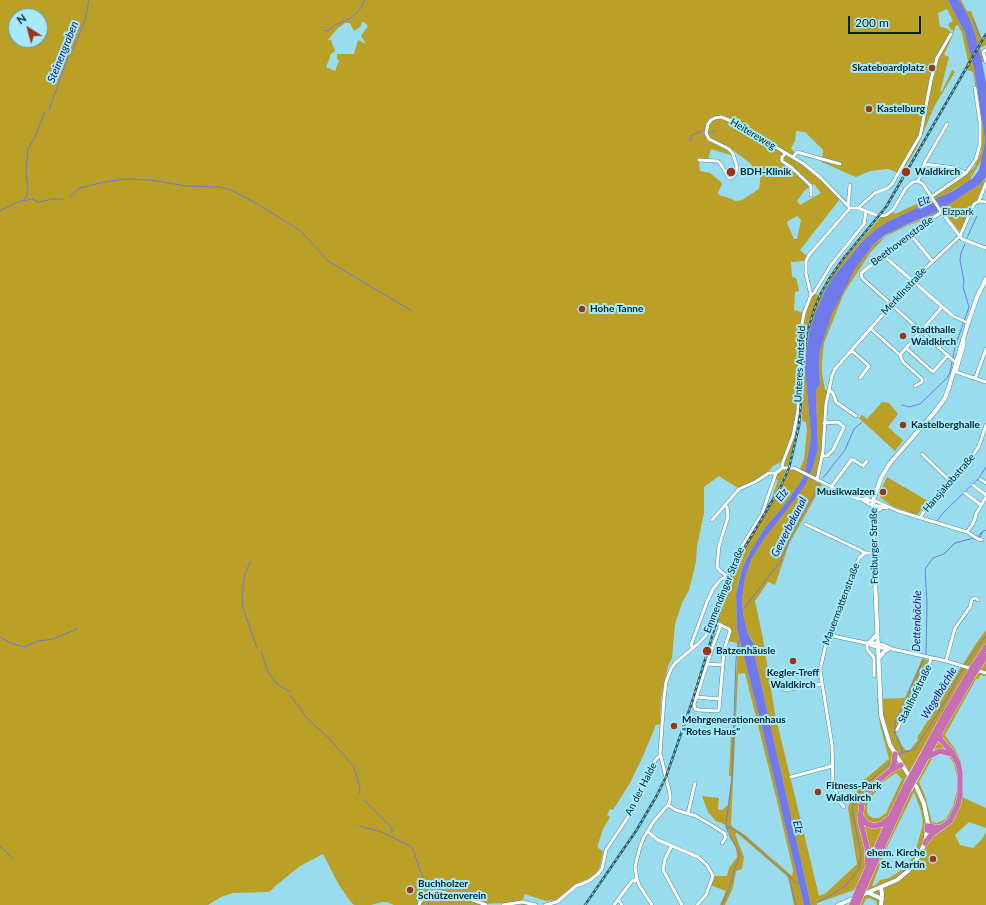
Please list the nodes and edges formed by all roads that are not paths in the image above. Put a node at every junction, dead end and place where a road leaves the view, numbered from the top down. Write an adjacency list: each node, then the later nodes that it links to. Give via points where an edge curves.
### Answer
1 (951, 34): 20 (street, via 937,58 920,136 892,184 875,192)
2 (986, 50): 3 (street, via 983,52)
3 (986, 61)
4 (975, 88): 11 (street, via 980,144 976,158)
5 (947, 124): 10 (street)
6 (785, 154): 7 (street, Heitereweg); 8 (street, Heitereweg, via 721,116 711,120 706,133 709,139 729,149 733,154 736,173 729,178 720,163); 15 (street, via 782,161 811,186)
7 (793, 157): 9 (street, Heitereweg, via 797,152); 19 (street, Heitereweg, via 813,171)
8 (699, 160)
9 (840, 164)
10 (924, 164): 11 (street, via 955,168); 12 (street)
11 (966, 173): 16 (street)
12 (918, 181): 16 (street); 21 (street, via 910,183 890,212 881,216)
13 (986, 183): 17 (street)
14 (850, 185): 19 (street)
15 (811, 195)
16 (932, 197): 22 (street)
17 (979, 201): 18 (street); 24 (street, via 974,204)
18 (986, 202)
19 (849, 207): 20 (street); 32 (street, via 808,255 806,274)
20 (858, 208): 21 (street)
21 (866, 211): 32 (street, Unteres Amtsfeld, via 864,224)
22 (941, 211): 23 (street, Beethovenstraße); 24 (street)
23 (911, 235): 26 (street, Beethovenstraße); 27 (street)
24 (960, 236): 25 (street, via 966,241); 27 (street, Merklinstraße)
25 (986, 248)
26 (884, 256): 29 (street); 33 (street, Beethovenstraße, via 861,273 862,278)
27 (932, 261): 29 (street, Merklinstraße)
28 (986, 279): 30 (street, Freiburger Straße)
29 (913, 280): 33 (street, Merklinstraße); 34 (street)
30 (981, 289): 31 (street); 35 (street, Freiburger Straße)
31 (986, 291)
32 (811, 295): 57 (street, Unteres Amtsfeld, via 801,328 796,425)
33 (892, 304): 36 (street, Merklinstraße); 37 (street)
34 (942, 307): 35 (street); 37 (street)
35 (965, 322): 38 (street, Freiburger Straße)
36 (870, 328): 41 (street, Merklinstraße); 42 (street)
37 (921, 331): 39 (street); 43 (street)
38 (963, 339): 44 (street, Freiburger Straße); 45 (street, Freiburger Straße, via 964,345)
39 (906, 348): 42 (street); 43 (street, via 933,372)
40 (986, 349): 47 (street)
41 (850, 350): 46 (street, via 869,366); 50 (street, Merklinstraße, via 835,369)
42 (900, 355): 49 (street, via 903,362 923,380)
43 (949, 356): 44 (street)
44 (954, 361): 45 (street, Freiburger Straße)
45 (955, 371): 47 (street); 65 (street, Freiburger Straße, via 943,401 890,463)
46 (860, 378)
47 (975, 379): 48 (street)
48 (986, 382)
49 (915, 386)
50 (829, 390): 51 (street, via 836,402); 52 (street, Merklinstraße)
51 (856, 416)
52 (824, 423): 55 (street, Merklinstraße); 55 (street, via 838,422 844,427 833,450 827,456)
53 (986, 425): 61 (street, Hansjakobstraße, via 974,455)
54 (922, 454): 61 (street)
55 (823, 456): 60 (street, Merklinstraße)
56 (867, 461): 64 (street, via 863,466 852,459)
57 (782, 466): 58 (street); 60 (street, via 798,470)
58 (776, 473): 72 (street, via 769,473 739,489); 83 (street, Emmendinger Straße, via 762,514 736,554)
59 (980, 478): 62 (street)
60 (815, 479): 64 (street)
61 (950, 482): 76 (street, Hansjakobstraße, via 928,505)
62 (986, 483)
63 (972, 485): 67 (street)
64 (832, 487): 68 (street)
65 (876, 489): 69 (street); 70 (street, Freiburger Straße)
66 (964, 493): 71 (street)
67 (986, 496): 71 (street)
68 (859, 499): 69 (street); 70 (street)
69 (865, 499): 70 (street)
70 (873, 502): 73 (street); 74 (street); 75 (street, Freiburger Straße)
71 (981, 505): 79 (street)
72 (725, 506): 77 (street); 83 (street, via 728,517 720,541 717,567)
73 (883, 507): 74 (street); 75 (street)
74 (889, 508): 76 (street)
75 (872, 518): 82 (street, Freiburger Straße)
76 (920, 518): 79 (street)
77 (712, 520)
78 (805, 524): 81 (street)
79 (967, 532): 80 (street)
80 (980, 539)
81 (865, 553): 82 (street, Mauermattenstraße); 88 (street, Mauermattenstraße, via 859,558)
82 (873, 553): 87 (street, Freiburger Straße)
83 (727, 576): 85 (street, Emmendinger Straße); 91 (street, via 713,589 690,645)
84 (978, 600): 97 (street, via 972,599 970,607 954,628)
85 (712, 621): 86 (street); 91 (street, Emmendinger Straße, via 706,636)
86 (721, 625): 98 (street); 99 (street, via 730,631 724,650)
87 (877, 634): 89 (street); 90 (street, Freiburger Straße)
88 (828, 635): 89 (street, Stahlhofstraße); 104 (street, Mauermattenstraße, via 820,670)
89 (868, 642): 90 (street, Stahlhofstraße); 102 (street, via 867,649 874,658)
90 (878, 645): 93 (street, Stahlhofstraße); 95 (street, Freiburger Straße)
91 (693, 648): 112 (street, Emmendinger Straße, via 675,663 668,675)
92 (986, 648): 100 (highway)
93 (890, 649): 95 (street); 96 (street, Stahlhofstraße)
94 (986, 656): 100 (highway)
95 (878, 658): 110 (street, Freiburger Straße, via 881,715)
96 (930, 658): 97 (street, Stahlhofstraße); 108 (street, Stahlhofstraße)
97 (946, 662): 100 (street, Stahlhofstraße)
98 (707, 664): 99 (street); 106 (street)
99 (723, 665): 107 (street)
100 (973, 668): 101 (street, Stahlhofstraße); 103 (highway, bridge)
101 (986, 673)
102 (874, 676)
103 (970, 676): 109 (highway); 117 (highway, via 940,723)
104 (822, 684): 105 (street); 115 (street, Mauermattenstraße, via 832,745)
105 (784, 690)
106 (696, 697): 107 (street); 107 (street, via 695,708 704,711 718,711)
107 (720, 699)
108 (897, 730)
109 (940, 732): 111 (highway, via 940,739); 113 (highway)
110 (895, 754): 114 (street, Freiburger Straße); 116 (highway)
111 (952, 754): 113 (highway, via 940,751); 129 (highway, via 960,772 958,806 952,818)
112 (660, 756): 123 (street, via 670,794); 145 (street, An der Halde, via 650,768 636,805 606,850 602,869 557,902)
113 (925, 759): 117 (highway)
114 (901, 763): 116 (highway); 118 (street, Freiburger Straße)
115 (832, 766): 119 (street); 124 (street, Mauermattenstraße, via 834,787)
116 (892, 768): 126 (highway, via 867,793)
117 (916, 771): 122 (highway, bridge)
118 (908, 774)
119 (791, 777)
120 (695, 783): 125 (street)
121 (916, 786): 128 (street, via 924,804)
122 (908, 787): 127 (highway); 136 (highway)
123 (668, 805): 125 (street); 130 (street)
124 (844, 806)
125 (688, 813): 131 (street, via 724,833 726,837)
126 (860, 815): 127 (highway, via 865,822 874,826); 134 (highway)
127 (890, 818): 134 (highway)
128 (927, 828): 129 (highway); 132 (street)
129 (938, 829): 132 (highway)
130 (647, 831): 133 (street); 135 (street, via 635,867)
131 (722, 843)
132 (925, 843): 137 (street, via 919,857 908,871)
133 (671, 847): 149 (street, via 664,859 663,870); 150 (street, via 698,857 707,865 713,876 706,895)
134 (868, 866): 136 (highway)
135 (637, 879): 140 (street, via 632,880); 148 (street)
136 (862, 887): 152 (highway, bridge); 153 (highway, bridge)
137 (880, 888): 138 (street); 139 (street)
138 (868, 893): 139 (street); 151 (street)
139 (882, 898): 154 (street)
140 (618, 900): 146 (street); 147 (street)
141 (419, 905): 142 (street, via 432,892 465,897)
142 (486, 905)
143 (503, 905): 144 (street, via 522,902)
144 (536, 905)
145 (545, 905)
146 (614, 905)
147 (622, 905)
148 (652, 905)
149 (682, 905)
150 (697, 905)
151 (838, 905)
152 (852, 905)
153 (857, 905)
154 (881, 905)

